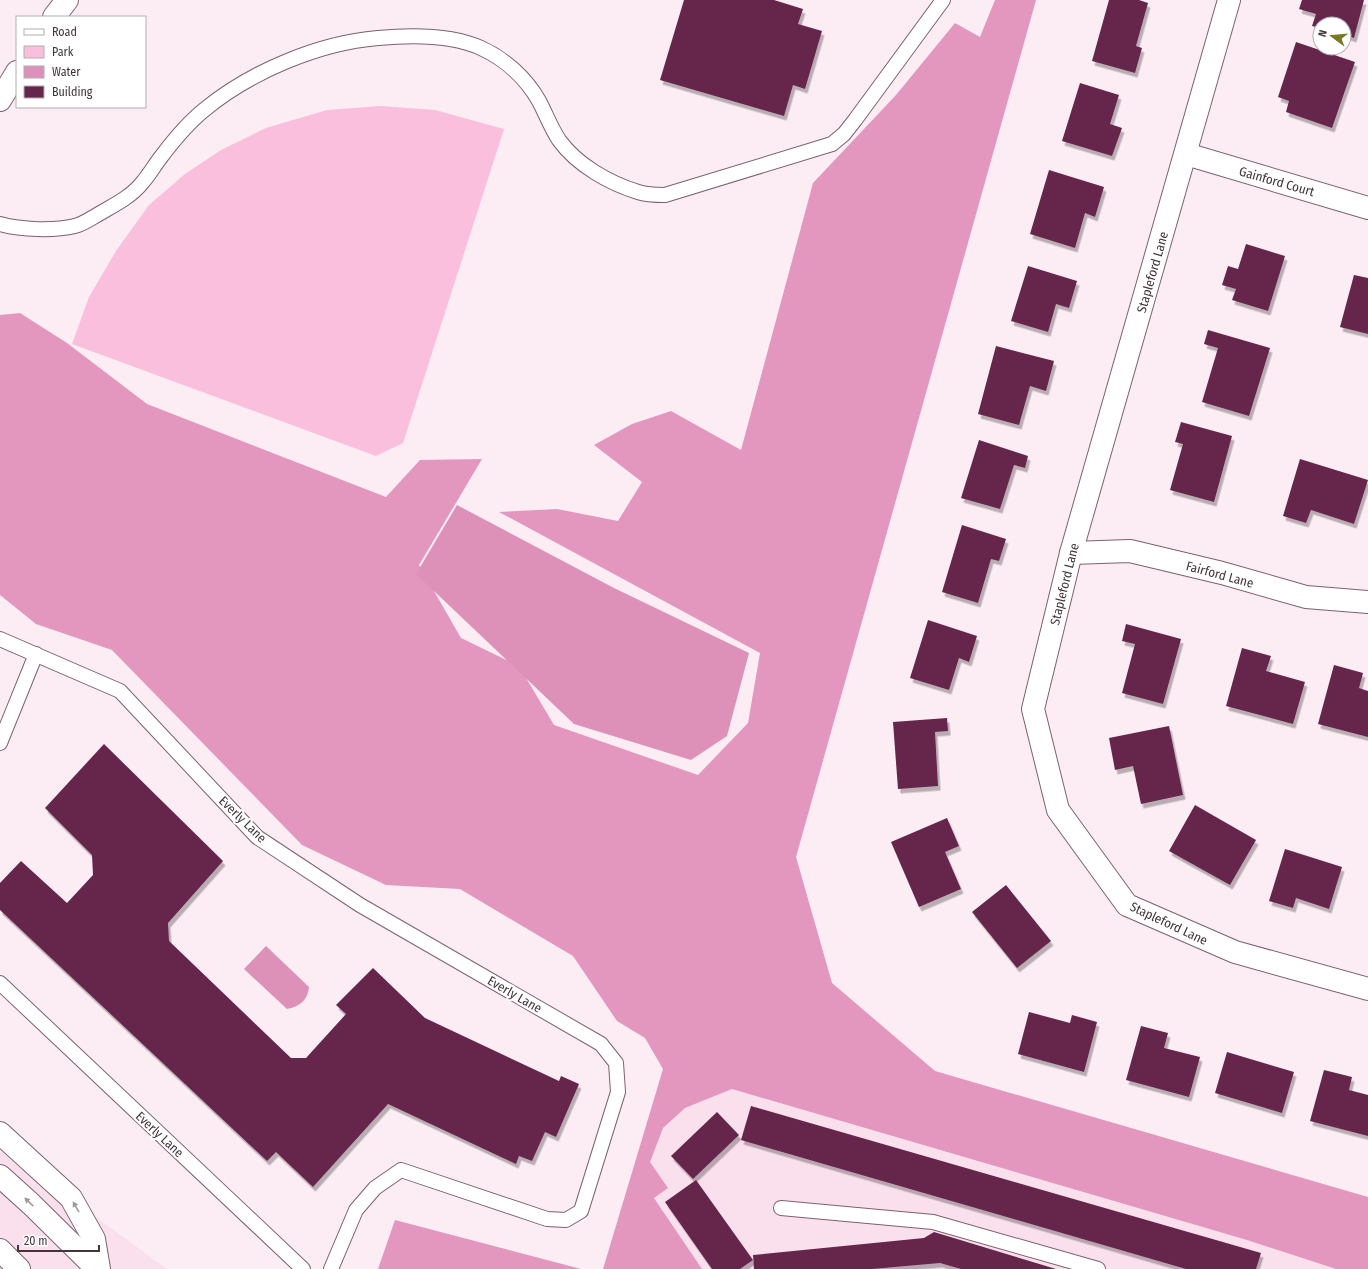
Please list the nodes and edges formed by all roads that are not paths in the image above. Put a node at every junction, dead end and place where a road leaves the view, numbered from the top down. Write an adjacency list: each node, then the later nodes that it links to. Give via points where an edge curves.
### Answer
1 (67, 0): 4 (main road)
2 (943, 0): 9 (lane, via 855,120 832,144 665,195 638,192 586,167 559,140 539,102 520,76 508,64 482,48 462,41 394,37 354,42 277,64 237,87 192,121 131,193 88,221 75,226 42,229)
3 (1229, 0): 7 (main road, Stapleford Lane)
4 (55, 16)
5 (16, 74): 6 (main road)
6 (0, 100)
7 (1186, 154): 8 (main road, Gainford Court); 10 (main road, Stapleford Lane)
8 (1368, 208)
9 (0, 224)
10 (1071, 553): 11 (main road, Fairford Lane, via 1130,551 1306,597); 16 (main road, Stapleford Lane, via 1033,709 1058,810 1127,905 1235,952)
11 (1368, 602)
12 (0, 639): 13 (lane, Everly Lane)
13 (36, 654): 14 (lane); 24 (lane, Everly Lane, via 120,691 257,836 360,905 601,1044 616,1062 618,1092 581,1211 566,1220 547,1219 400,1170 375,1188 356,1210)
14 (0, 743)
15 (0, 983): 23 (lane, Everly Lane)
16 (1368, 989)
17 (0, 1133): 22 (main road, one-way to 17, via 94,1239 71,1198)
18 (0, 1176): 22 (main road, one-way to 18)
19 (781, 1208): 25 (lane, via 933,1222)
20 (0, 1250): 21 (main road)
21 (19, 1269)
22 (98, 1269)
23 (303, 1269)
24 (331, 1269)
25 (1098, 1269)

